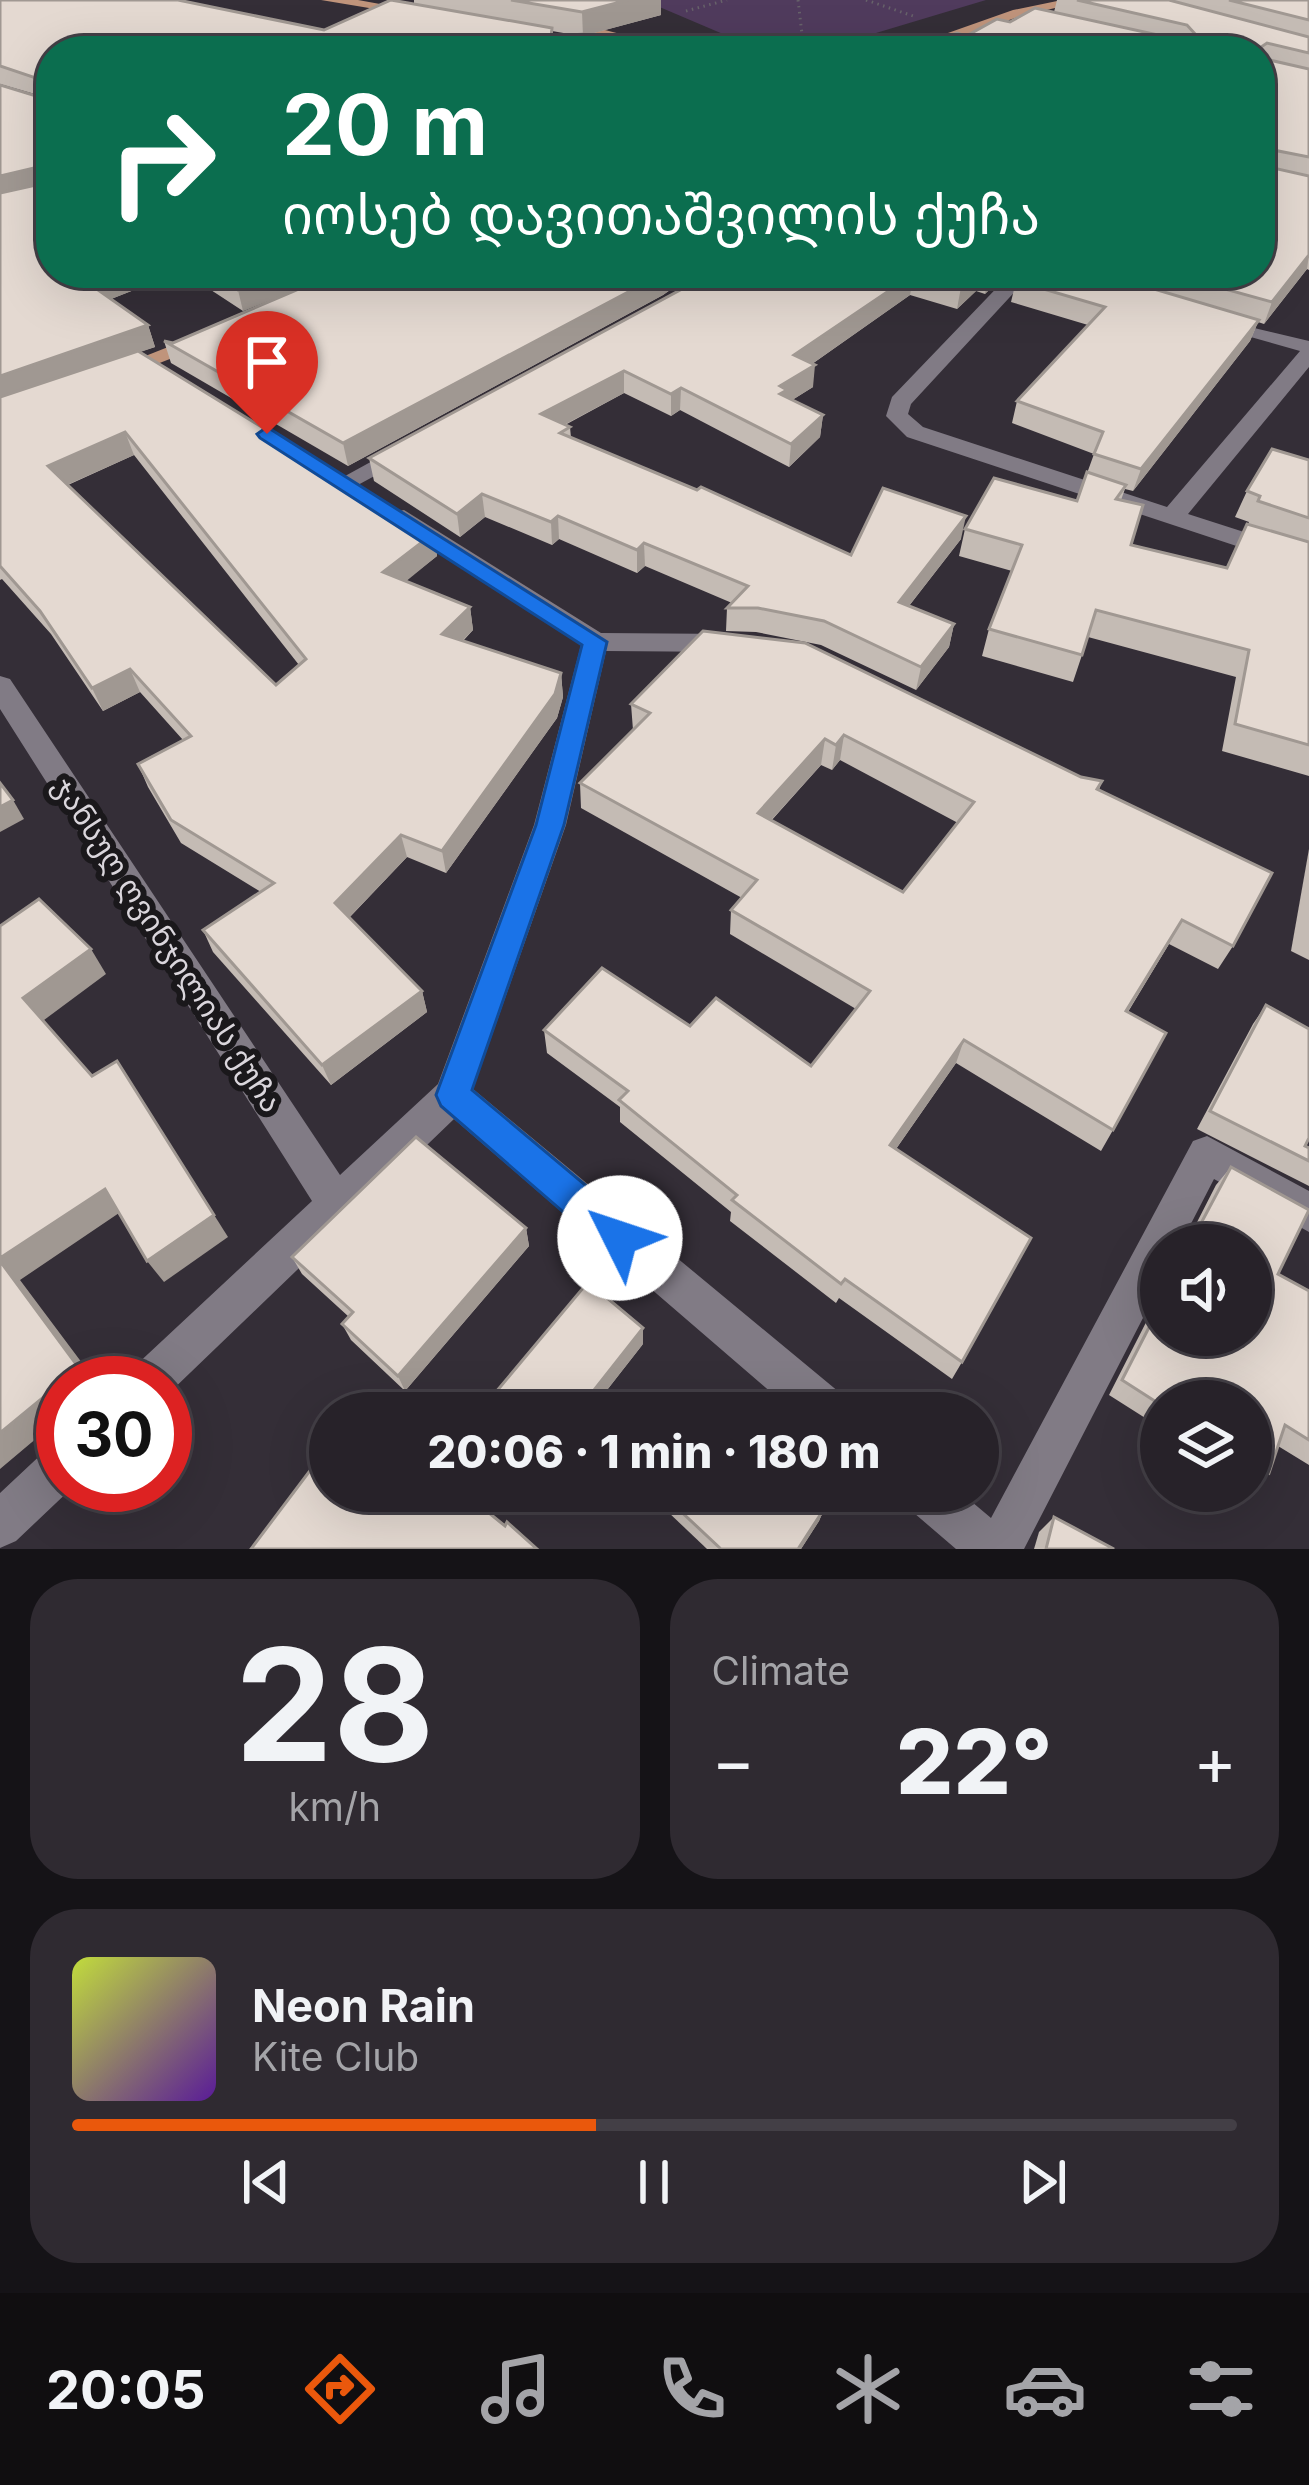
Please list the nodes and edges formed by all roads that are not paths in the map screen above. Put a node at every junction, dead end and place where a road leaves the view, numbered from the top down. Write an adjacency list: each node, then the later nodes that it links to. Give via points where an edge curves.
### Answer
1 (328, 0): 4 (main road)
2 (1082, 0): 3 (main road)
3 (1018, 13): 6 (street); 10 (main road)
4 (427, 14)
5 (543, 19): 9 (main road)
6 (1064, 24)
7 (550, 35): 8 (main road)
8 (554, 36)
9 (610, 36)
10 (949, 36)
11 (1008, 288): 17 (street, via 900,402 897,416 915,432)
12 (1200, 316): 14 (street)
13 (234, 327): 15 (main road, via 156,368)
14 (1309, 351): 17 (street)
15 (104, 377)
16 (429, 436): 19 (street, via 358,487)
17 (1172, 518): 18 (street)
18 (1309, 562)
19 (595, 642): 20 (street); 22 (street, via 550,825)
20 (755, 645)
21 (0, 686): 23 (street, ჯანსუღ ღვინჯილიას ქუჩა)
22 (453, 1095): 23 (street); 26 (street)
23 (336, 1203): 25 (street)
24 (1309, 1213): 30 (street, via 1207,1154)
25 (176, 1356)
26 (804, 1392)
27 (36, 1491): 29 (street)
28 (949, 1512): 30 (street)
29 (0, 1525)
30 (996, 1549)

